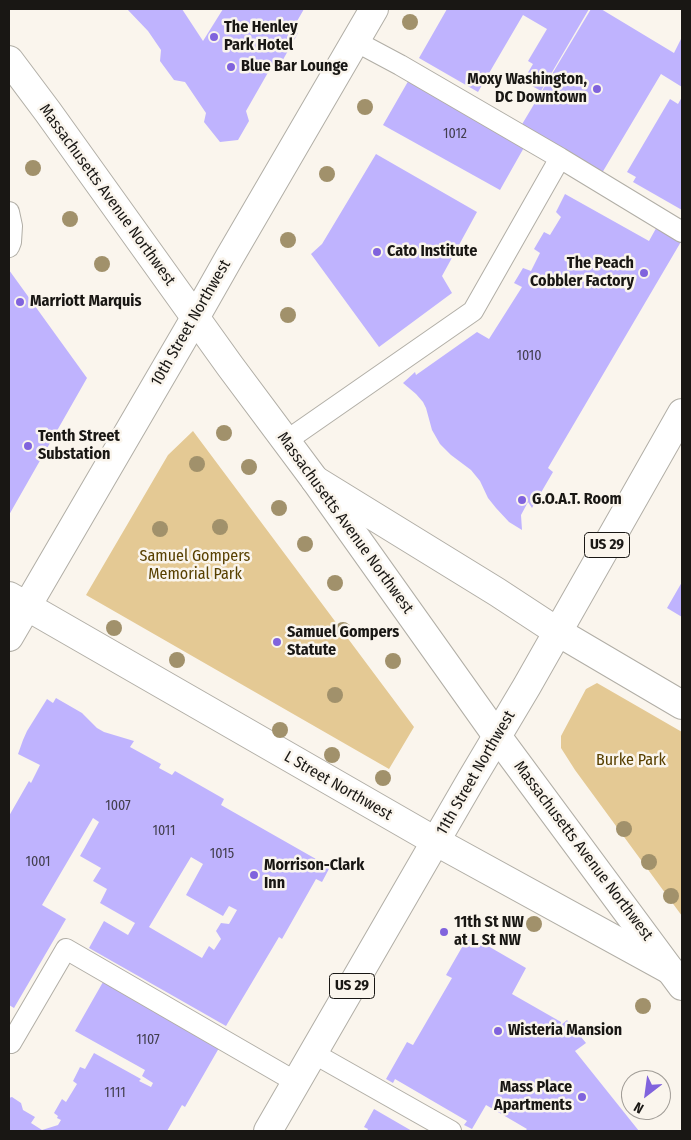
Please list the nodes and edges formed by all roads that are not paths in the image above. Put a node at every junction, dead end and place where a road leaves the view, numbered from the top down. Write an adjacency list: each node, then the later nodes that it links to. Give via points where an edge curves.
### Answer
1 (374, 9): 2 (main road, 10th Street Northwest)
2 (355, 40): 4 (lane); 8 (main road, 10th Street Northwest)
3 (9, 60): 8 (main road, Massachusetts Avenue Northwest)
4 (560, 158): 6 (lane); 10 (lane, via 473,311)
5 (9, 212): 7 (lane, via 12,226)
6 (682, 232)
7 (9, 247)
8 (196, 318): 10 (main road, Massachusetts Avenue Northwest); 12 (main road, 10th Street Northwest)
9 (682, 414): 13 (main road, 11th Street Northwest / US 29)
10 (286, 441): 11 (main road, Massachusetts Avenue Northwest)
11 (315, 480): 13 (main road); 16 (main road, Massachusetts Avenue Northwest)
12 (18, 602): 14 (main road, 10th Street Northwest); 17 (main road, L Street Northwest)
13 (558, 632): 15 (main road); 16 (main road, 11th Street Northwest / US 29)
14 (9, 637)
15 (682, 705)
16 (497, 736): 17 (main road, 11th Street Northwest / US 29); 18 (main road, Massachusetts Avenue Northwest)
17 (435, 841): 18 (main road, L Street Northwest); 20 (main road, 11th Street Northwest / US 29)
18 (676, 978)
19 (12, 1043): 21 (lane, via 66,949)
20 (313, 1053): 21 (main road, 11th Street Northwest / US 29); 23 (lane)
21 (296, 1082): 22 (main road, 11th Street Northwest / US 29)
22 (268, 1131)
23 (451, 1131)

